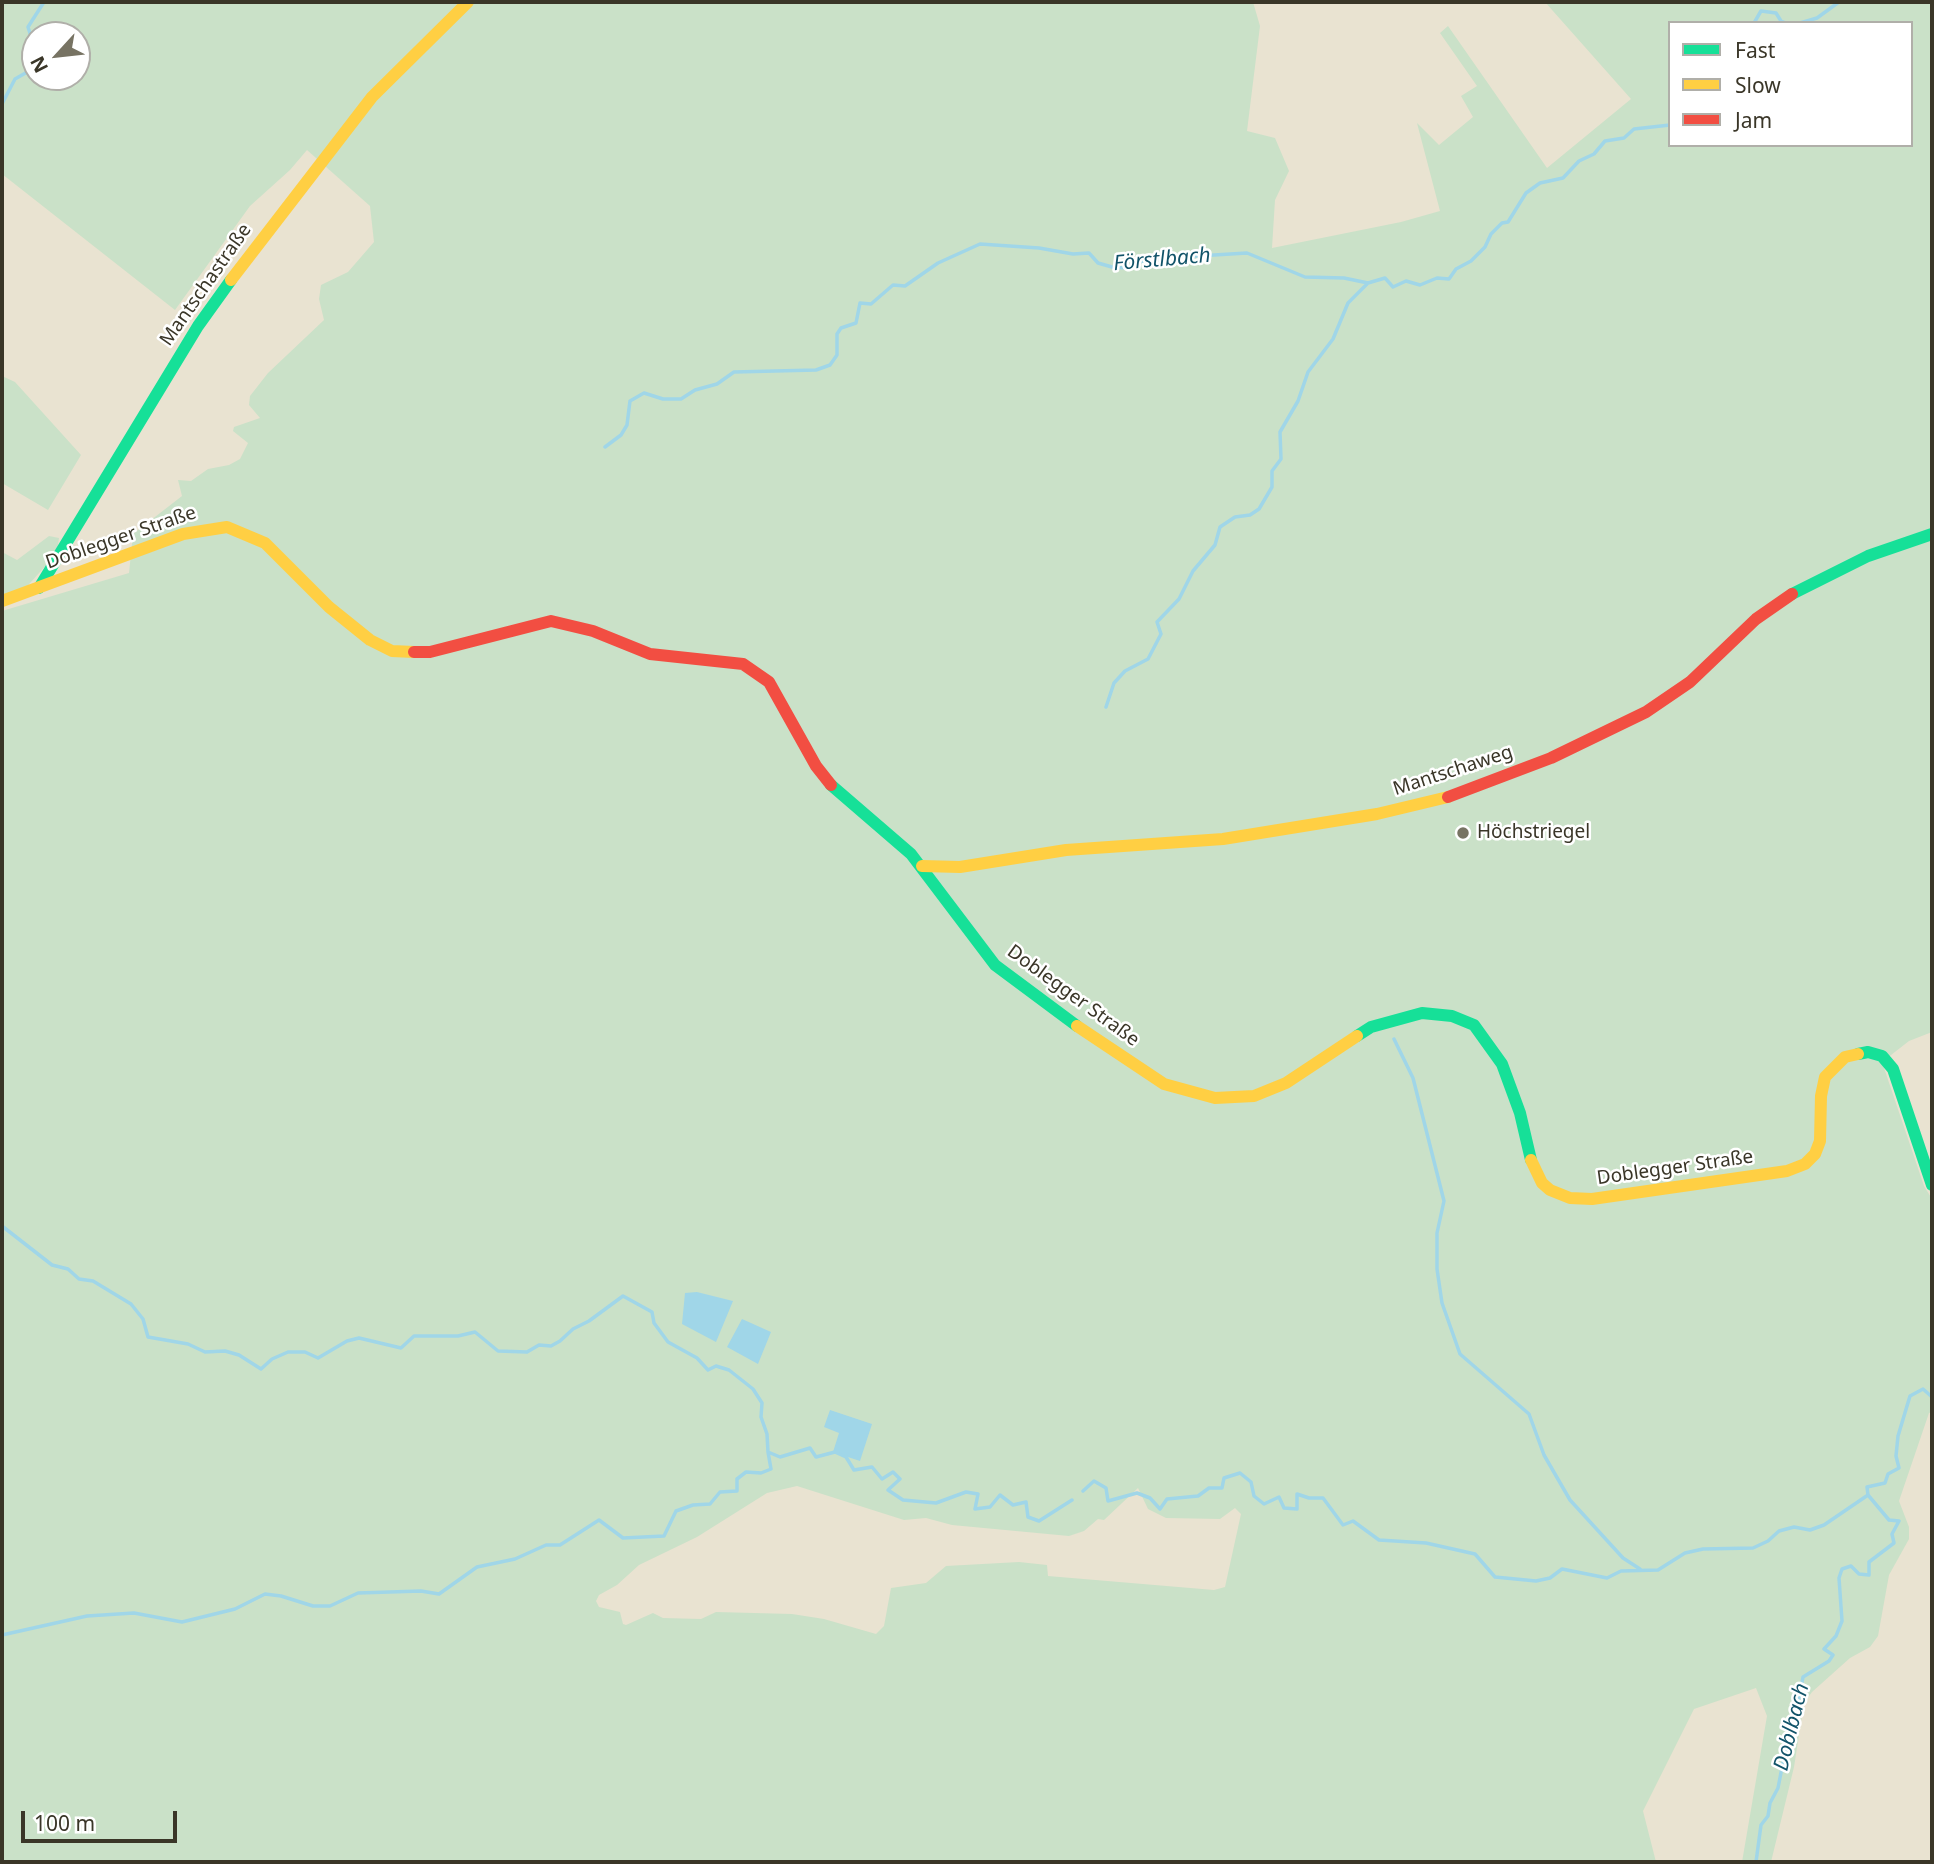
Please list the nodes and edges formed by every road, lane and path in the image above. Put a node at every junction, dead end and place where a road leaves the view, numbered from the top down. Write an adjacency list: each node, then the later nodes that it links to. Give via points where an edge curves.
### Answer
1 (468, 2): 3 (street, Mantschastraße, via 372,97 278,216 198,326)
2 (1932, 534): 5 (street, Mantschaweg, via 1825,575 1779,602 1690,682 1646,712 1551,758 1443,799 1223,839 1066,850 960,867)
3 (39, 588): 4 (street); 5 (street, Doblegger Straße, via 183,534 227,527 265,543 329,607 370,640 392,651 430,652 551,621 593,631 650,654 743,664 769,682 831,785)
4 (2, 601)
5 (922, 866): 6 (street, Doblegger Straße, via 995,965 1073,1023 1164,1084 1181,1090 1215,1098 1261,1095 1371,1027 1422,1013 1452,1016 1474,1025 1502,1064 1542,1183 1570,1198 1592,1199 1787,1171 1805,1164 1819,1146 1825,1077 1836,1062 1868,1052 1882,1056 1893,1069)
6 (1932, 1185)

